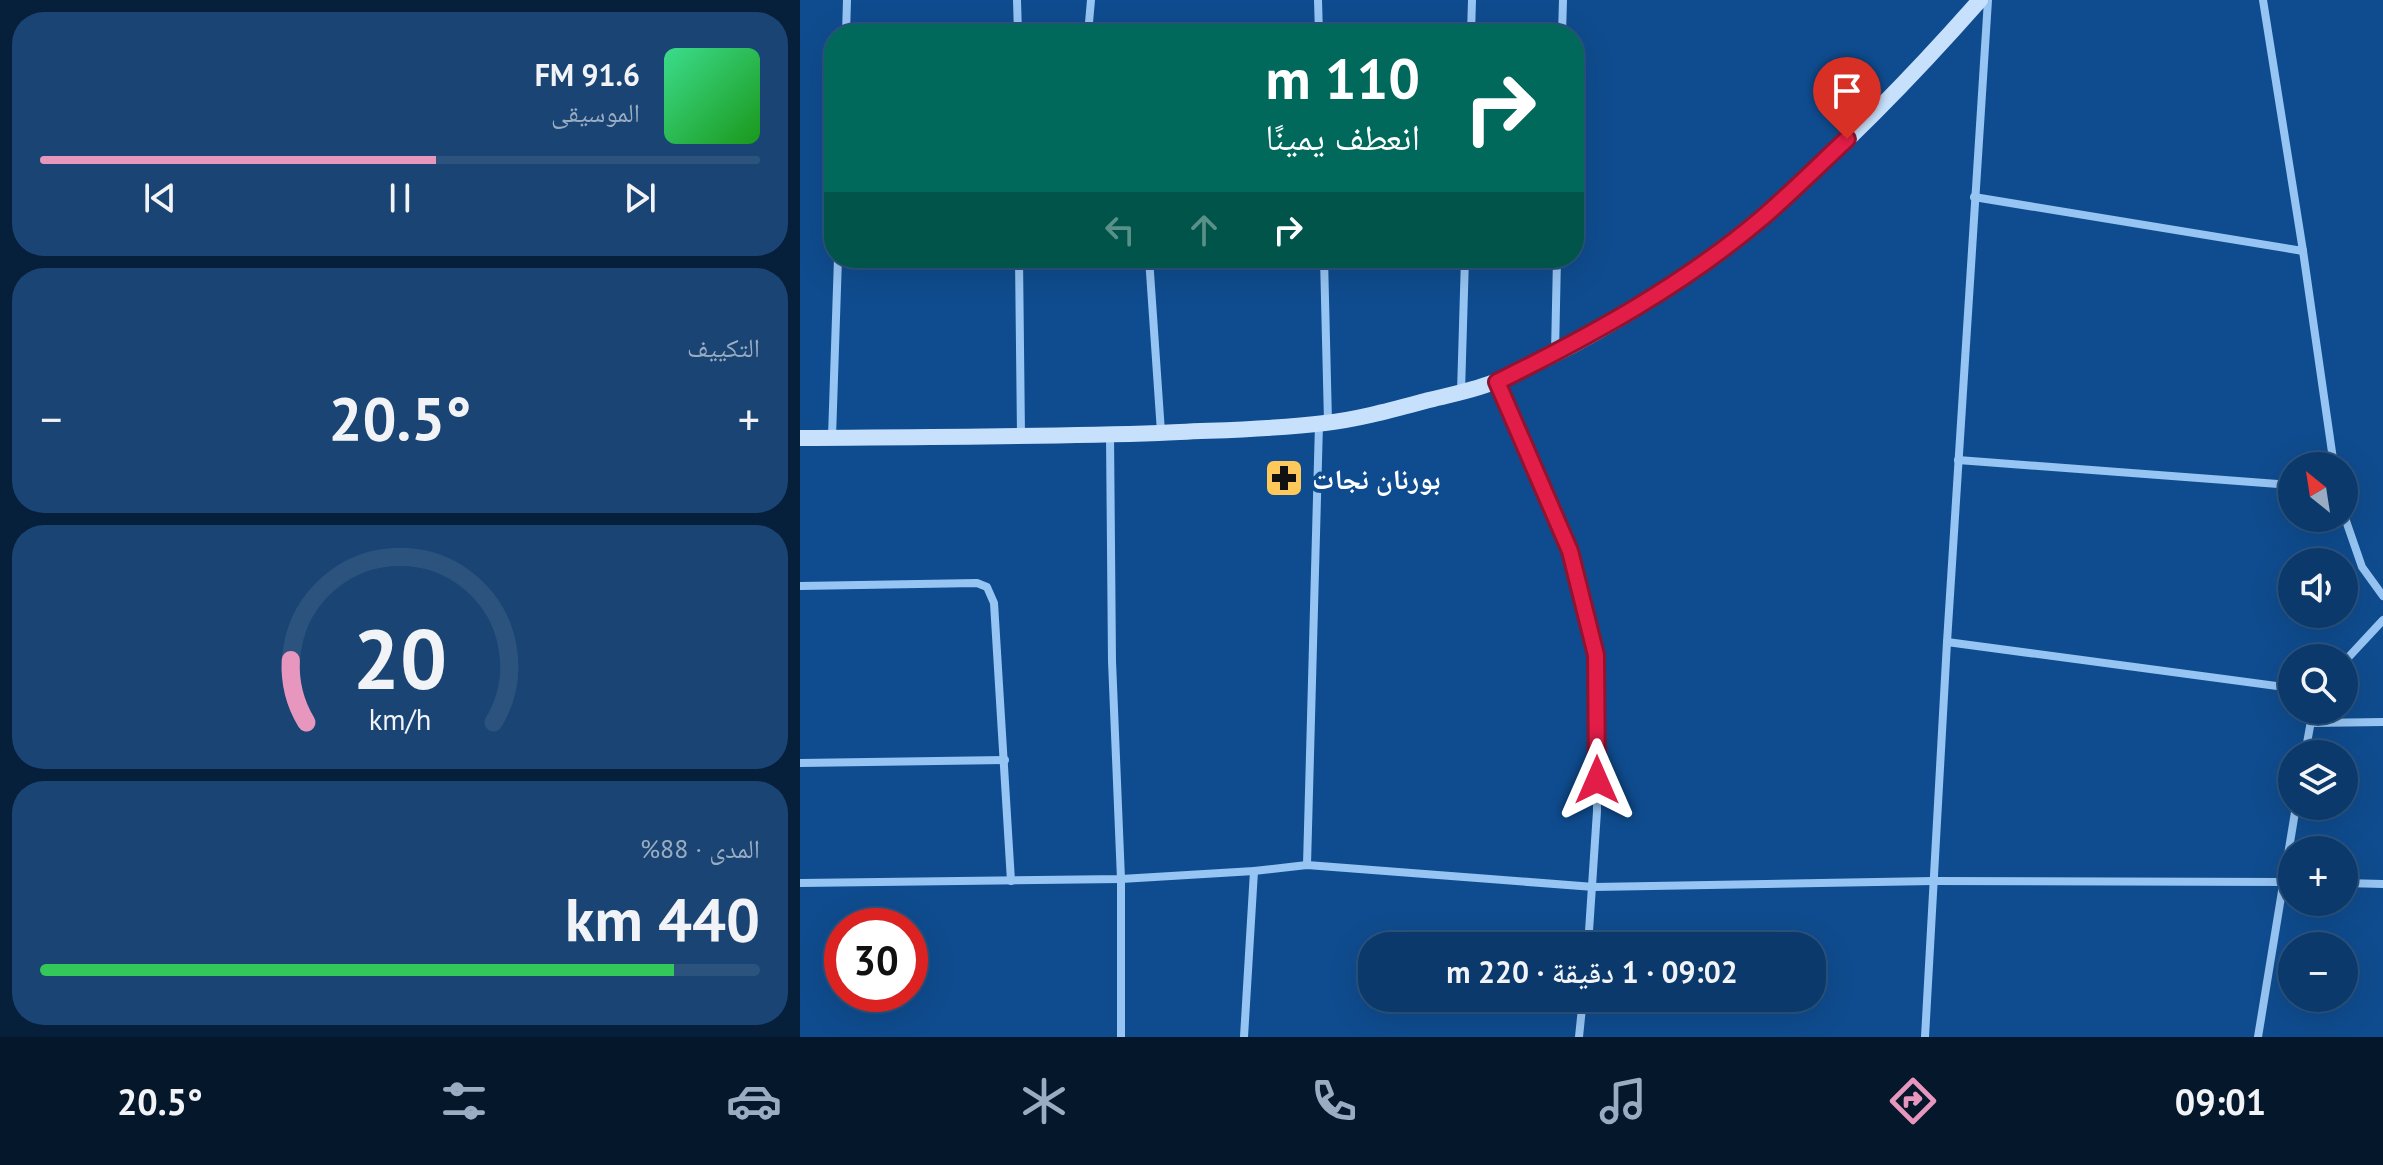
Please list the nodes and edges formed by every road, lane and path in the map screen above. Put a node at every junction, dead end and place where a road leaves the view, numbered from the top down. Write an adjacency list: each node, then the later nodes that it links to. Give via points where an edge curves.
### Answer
1 (847, 0): 10 (street)
2 (1017, 0): 11 (street)
3 (1091, 0): 12 (street)
4 (1318, 0): 13 (street)
5 (1472, 0): 14 (street)
6 (1563, 0): 15 (street)
7 (1980, 0): 24 (main road, via 1924,63 1761,219 1670,287)
8 (1988, 0): 16 (street)
9 (2263, 0): 17 (street)
10 (846, 24)
11 (1018, 24)
12 (1089, 24)
13 (1319, 24)
14 (1471, 24)
15 (1562, 24)
16 (1974, 197): 17 (street); 34 (street)
17 (2303, 251): 33 (street)
18 (838, 268): 32 (street)
19 (1019, 268): 30 (street)
20 (1150, 268): 28 (street)
21 (1324, 268): 27 (street)
22 (1465, 268): 26 (street)
23 (1557, 268): 24 (street)
24 (1555, 353): 25 (main road)
25 (1497, 382): 26 (main road); 56 (street, via 1570,551 1596,655)
26 (1461, 392): 27 (main road)
27 (1324, 423): 28 (main road); 47 (street)
28 (1161, 432): 29 (main road)
29 (1110, 434): 30 (main road); 49 (street)
30 (1021, 436): 32 (main road)
31 (800, 438): 32 (main road)
32 (832, 438)
33 (2332, 452)
34 (1958, 460): 35 (street); 40 (street)
35 (2278, 484)
36 (2350, 532): 38 (street, via 2362,567)
37 (800, 586): 45 (street, via 987,587 994,603)
38 (2383, 596)
39 (2383, 620): 41 (street)
40 (1947, 642): 42 (street); 51 (street)
41 (2358, 647)
42 (2278, 686)
43 (2358, 722): 44 (street)
44 (2383, 722)
45 (1005, 760): 46 (street); 50 (street)
46 (800, 763)
47 (1307, 865): 48 (street); 56 (street)
48 (1254, 871): 49 (street); 61 (street)
49 (1121, 879): 50 (street); 60 (street)
50 (1011, 881): 53 (street)
51 (1933, 881): 52 (street); 56 (street); 63 (street)
52 (2278, 882)
53 (800, 883)
54 (2358, 883): 55 (street)
55 (2383, 884)
56 (1594, 887): 58 (street)
57 (2281, 916): 64 (street)
58 (1589, 932)
59 (1582, 1012): 62 (street)
60 (1121, 1037)
61 (1244, 1037)
62 (1579, 1037)
63 (1925, 1037)
64 (2258, 1037)

